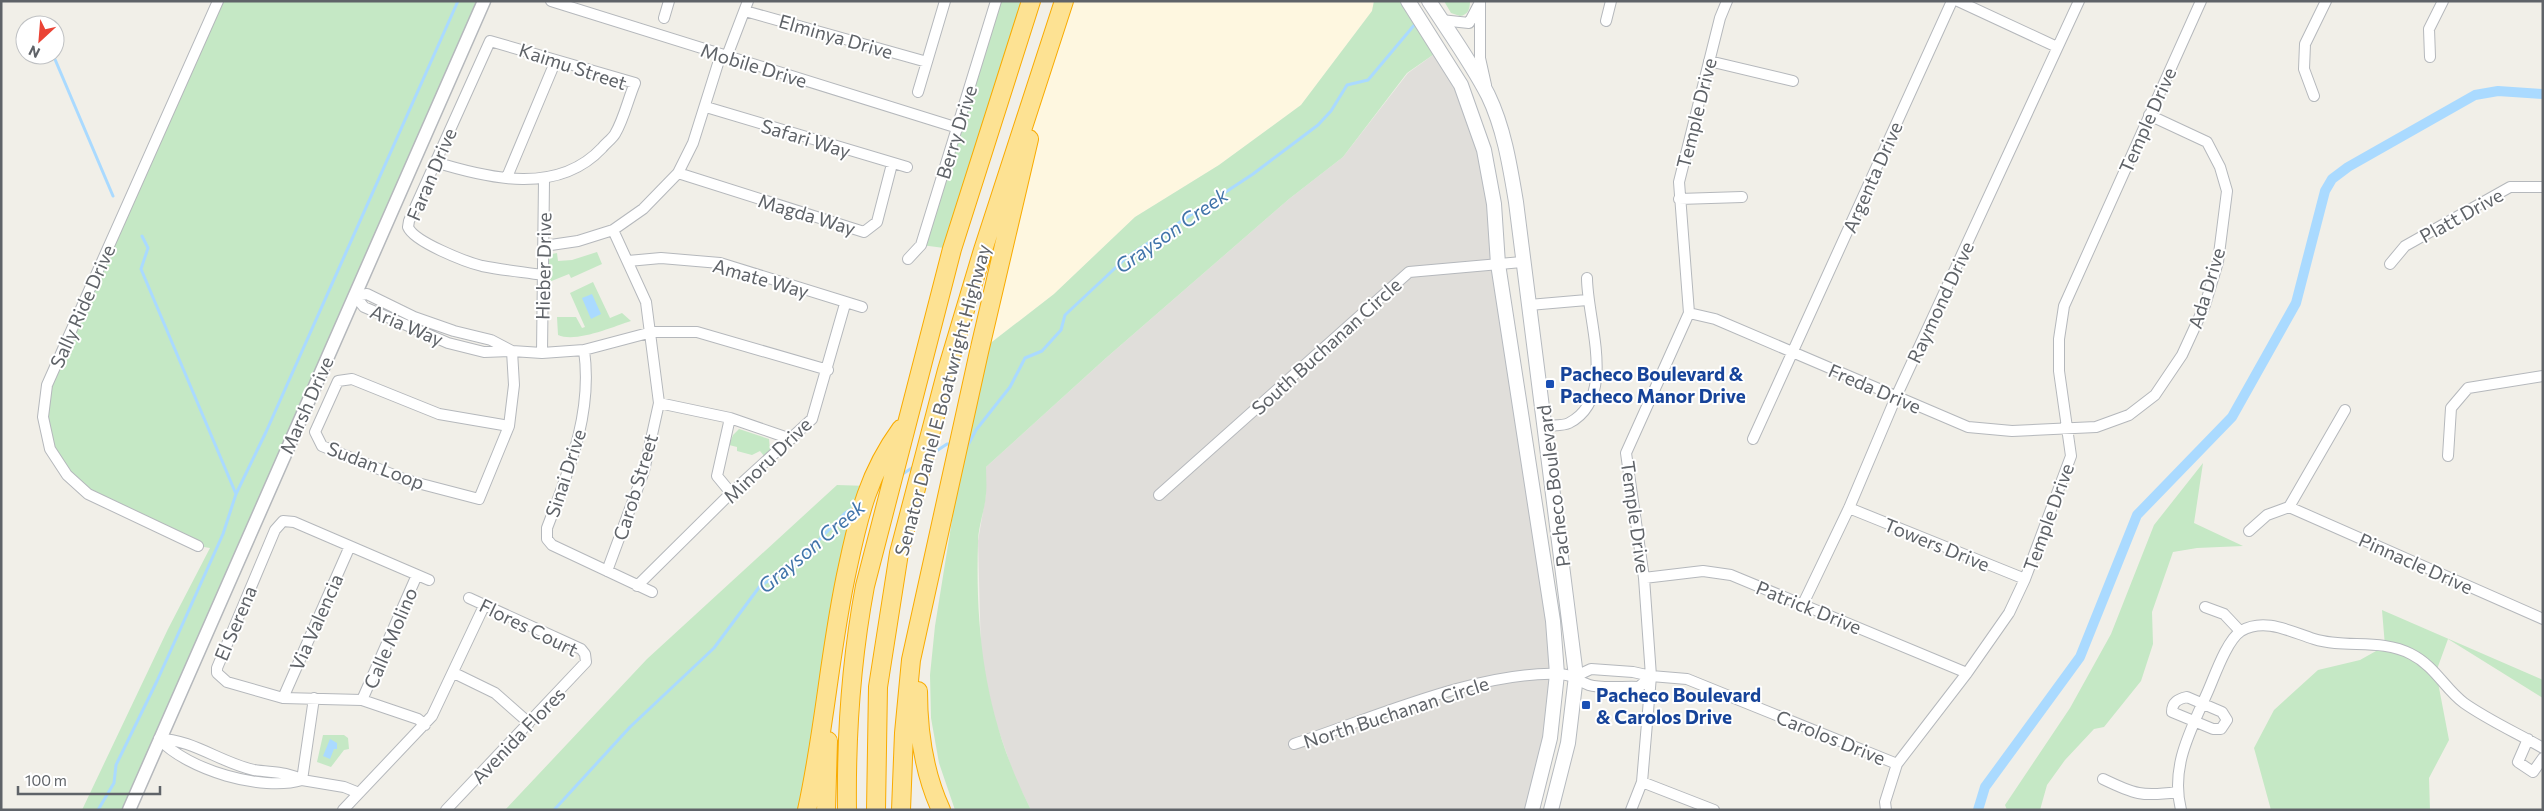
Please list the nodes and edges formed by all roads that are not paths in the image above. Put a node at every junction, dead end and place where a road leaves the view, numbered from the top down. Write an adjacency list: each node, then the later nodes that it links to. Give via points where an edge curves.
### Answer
1 (218, 1): 86 (street, Sally Ride Drive, via 47,385 43,417 50,449 67,475 88,494)
2 (484, 1): 57 (street, Marsh Drive)
3 (551, 1): 26 (street, Mobile Drive)
4 (669, 1): 21 (street)
5 (945, 1): 30 (street)
6 (996, 1): 38 (street, Berry Drive)
7 (1031, 1): 74 (highway, Senator Daniel E Boatwright Highway, via 952,249)
8 (1064, 1): 31 (highway, Senator Daniel E Boatwright Highway)
9 (1408, 1): 53 (main road, Pacheco Boulevard, via 1461,86 1484,150 1494,204)
10 (1429, 1): 22 (main road, Pacheco Boulevard)
11 (1611, 1): 23 (street)
12 (1727, 1): 29 (street, Temple Drive)
13 (1952, 1): 67 (street, Argenta Drive)
14 (1958, 1): 25 (street)
15 (2079, 1): 25 (street, Raymond Drive)
16 (2201, 1): 37 (street, Temple Drive)
17 (2326, 1): 35 (street, via 2305,44 2304,69)
18 (2444, 1): 27 (street, via 2429,29)
19 (1480, 2): 22 (street, via 1469,23); 34 (street, via 1480,58)
20 (746, 6): 26 (street); 30 (street, Elminya Drive)
21 (664, 18)
22 (1441, 20): 34 (main road, Pacheco Boulevard, via 1464,52)
23 (1606, 21)
24 (490, 41): 28 (street, Kaimu Street); 39 (street, Faran Drive)
25 (2058, 47): 70 (street, Raymond Drive)
26 (724, 55): 36 (street); 38 (street, Mobile Drive)
27 (2430, 57)
28 (556, 60): 43 (street); 44 (street, Kaimu Street, via 635,83 615,134 580,166)
29 (1709, 61): 32 (street); 47 (street, Temple Drive, via 1679,182)
30 (927, 62): 33 (street)
31 (1045, 62): 96 (highway, via 1021,181 979,352); 133 (highway, Senator Daniel E Boatwright Highway, via 982,250 899,554 878,686)
32 (1793, 81)
33 (918, 92)
34 (1488, 96): 52 (main road, Pacheco Boulevard, via 1506,145)
35 (2314, 96)
36 (706, 107): 40 (street, Safari Way); 42 (street)
37 (2149, 115): 77 (street, Temple Drive, via 2064,306 2059,371); 77 (street, Ada Drive, via 2207,142 2220,167 2227,191 2218,262 2205,305 2182,355 2155,395 2128,415 2096,427)
38 (958, 128): 50 (street, Berry Drive, via 921,245)
39 (436, 162): 43 (street, via 468,172); 55 (street, Faran Drive, via 409,221 411,233 481,266)
40 (892, 164): 41 (street, Safari Way); 42 (street, Magda Way, via 877,222 864,232)
41 (907, 167)
42 (678, 173): 48 (street, via 643,209)
43 (507, 177): 44 (street)
44 (544, 180): 49 (street, Hieber Drive)
45 (2543, 187): 54 (street, Platt Drive, via 2510,187 2405,246)
46 (1742, 198): 47 (street)
47 (1679, 199): 62 (street, Temple Drive)
48 (613, 230): 49 (street, via 578,242); 51 (street, Carob Street)
49 (544, 246): 55 (street, Hieber Drive)
50 (908, 259)
51 (628, 261): 59 (street, Amate Way, via 661,258 720,263); 63 (street, Carob Street, via 646,302)
52 (1522, 262): 53 (street, South Buchanan Circle); 60 (main road, Pacheco Boulevard)
53 (1498, 264): 82 (street, South Buchanan Circle, via 1408,272); 106 (main road, Pacheco Boulevard, via 1553,621)
54 (2390, 264)
55 (543, 275): 66 (street, Hieber Drive)
56 (1587, 278): 58 (street)
57 (355, 296): 65 (street, Aria Way, via 364,307 448,343 484,352); 116 (street, Marsh Drive)
58 (1587, 300): 60 (street); 76 (street, via 1596,342 1597,381 1584,413 1567,424)
59 (845, 304): 61 (street, Amate Way); 68 (street, Minoru Drive)
60 (1529, 305): 76 (main road, Pacheco Boulevard)
61 (862, 307)
62 (1689, 314): 67 (street, Freda Drive, via 1715,319); 90 (street, Temple Drive, via 1626,453)
63 (652, 332): 64 (street, Aria Way); 68 (street, Aria Way, via 697,332); 71 (street, Carob Street)
64 (584, 350): 66 (street, Aria Way); 88 (street, Sinai Drive, via 585,394 580,436 546,534 552,545)
65 (512, 351): 66 (street, Aria Way); 75 (street, Sudan Loop, via 514,386)
66 (542, 353)
67 (1793, 353): 70 (street, Freda Drive); 79 (street, Argenta Drive)
68 (828, 370): 78 (street, Minoru Drive, via 812,419)
69 (2543, 376): 80 (street, via 2468,388 2451,408)
70 (1896, 397): 77 (street, Freda Drive, via 1968,427 2012,431); 84 (street, Raymond Drive)
71 (658, 403): 73 (street); 88 (street, Carob Street, via 644,471)
72 (2346, 410): 83 (street)
73 (730, 418): 78 (street); 81 (street, via 717,476)
74 (907, 420): 100 (highway, via 882,455 869,486 856,526); 132 (highway, Senator Daniel E Boatwright Highway, via 865,586 855,640 846,740)
75 (508, 426): 75 (street, Sudan Loop, via 479,499 406,480 322,446 315,432 338,381 352,379 438,414)
76 (1546, 426): 107 (main road, Pacheco Boulevard)
77 (2067, 430): 91 (street, Temple Drive, via 2071,456)
78 (790, 439): 81 (street, Minoru Drive)
79 (1753, 439)
80 (2448, 456)
81 (731, 494): 93 (street, Minoru Drive)
82 (1159, 495)
83 (2288, 507): 85 (street, via 2267,515); 101 (street, Pinnacle Drive)
84 (1849, 508): 91 (street, Towers Drive); 97 (street, Raymond Drive)
85 (2249, 531)
86 (198, 546)
87 (350, 546): 89 (street, El Serena); 109 (street, Via Valencia); 109 (street, El Serena, via 288,520 275,530 217,673 227,682)
88 (607, 571): 93 (street, Sinai Drive)
89 (417, 575): 92 (street, El Serena); 111 (street, Calle Molino)
90 (1644, 578): 97 (street, Patrick Drive, via 1703,571 1731,575); 108 (street, Temple Drive)
91 (2025, 579): 105 (street, Temple Drive, via 2009,613)
92 (429, 580)
93 (638, 586): 94 (street, Sinai Drive)
94 (652, 592)
95 (469, 598): 98 (street, Flores Court)
96 (924, 603): 134 (highway, via 911,660); 135 (highway, via 918,714 929,775)
97 (1803, 604): 105 (street, Patrick Drive)
98 (484, 606): 103 (street, Flores Court, via 581,648); 104 (street)
99 (2205, 607): 102 (street, via 2224,614)
100 (838, 610): 130 (highway); 131 (highway)
101 (2543, 619)
102 (2240, 631): 112 (street, via 2226,650); 117 (street, via 2282,626 2316,640 2386,646 2411,654 2436,672 2462,702)
103 (586, 658): 114 (street, Avenida Flores, via 583,666)
104 (454, 673): 114 (street, via 495,693); 115 (street, via 438,707)
105 (1967, 673): 121 (street, Temple Drive)
106 (1557, 674): 107 (street, Carolos Drive); 118 (street, North Buchanan Circle, via 1497,679); 136 (main road, Pacheco Boulevard, via 1550,738)
107 (1576, 676): 108 (street, Carolos Drive, via 1591,669); 108 (street, Carolos Drive, via 1590,685 1639,687); 137 (main road, Pacheco Boulevard, via 1568,744)
108 (1651, 676): 121 (street, Carolos Drive, via 1687,679); 124 (street, Temple Drive)
109 (283, 698): 110 (street, El Serena)
110 (314, 698): 111 (street, El Serena); 123 (street)
111 (362, 700): 115 (street, El Serena)
112 (2202, 704): 113 (street); 113 (street, via 2187,697 2178,699 2172,706 2172,712); 113 (street, via 2222,712 2227,720 2221,729)
113 (2195, 720): 125 (street, via 2182,752)
114 (529, 723): 129 (street, Avenida Flores)
115 (425, 724): 126 (street)
116 (159, 739): 123 (street, via 171,751 207,768 243,779 286,785); 127 (street, Marsh Drive)
117 (2528, 740): 119 (street); 120 (street, via 2518,762 2533,772)
118 (1294, 744)
119 (2543, 748)
120 (2543, 758)
121 (1897, 764): 140 (street, Temple Drive, via 1885,802)
122 (2103, 779): 125 (street, via 2150,796)
123 (302, 780): 126 (street)
124 (1642, 782): 138 (street, Temple Drive); 139 (street)
125 (2177, 792): 141 (street)
126 (360, 793): 128 (street)
127 (129, 810)
128 (343, 810)
129 (446, 810)
130 (807, 810)
131 (826, 810)
132 (847, 810)
133 (876, 810)
134 (901, 810)
135 (942, 810)
136 (1532, 810)
137 (1551, 810)
138 (1631, 810)
139 (1714, 810)
140 (1886, 810)
141 (2182, 810)

